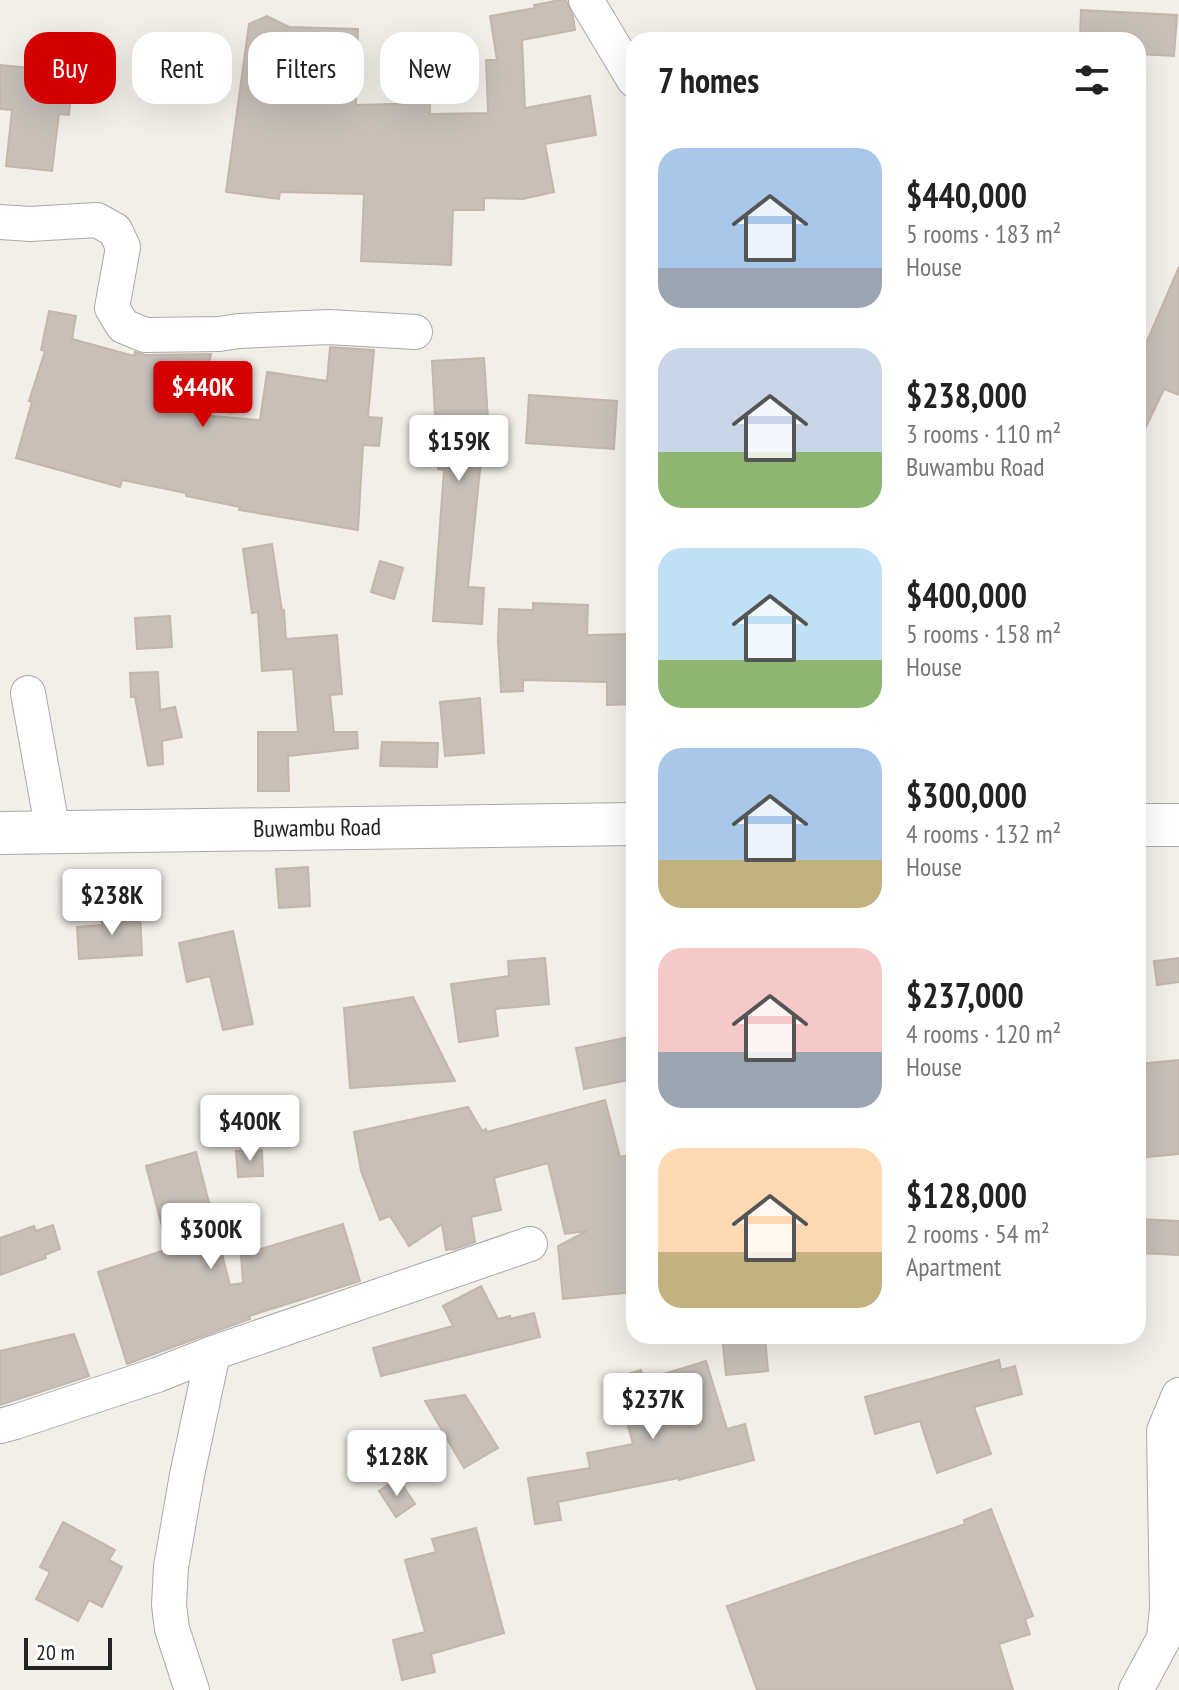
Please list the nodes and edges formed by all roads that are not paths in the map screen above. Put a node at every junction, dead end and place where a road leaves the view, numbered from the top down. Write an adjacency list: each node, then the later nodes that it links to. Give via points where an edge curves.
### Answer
1 (586, 0): 2 (street)
2 (626, 67)
3 (0, 222): 4 (street, via 97,220 115,230 123,247 112,308 123,326 145,335 329,327)
4 (415, 332)
5 (28, 693): 9 (street)
6 (626, 824): 9 (street, Buwambu Road)
7 (1146, 825): 8 (street)
8 (1179, 825)
9 (53, 832): 10 (street, Buwambu Road)
10 (0, 833)
11 (530, 1244): 12 (street)
12 (213, 1353): 14 (street); 16 (street, via 171,1567 172,1629)
13 (1179, 1395): 15 (street, via 1164,1431)
14 (0, 1426)
15 (1173, 1602): 17 (street, via 1164,1638)
16 (192, 1690)
17 (1136, 1690)

